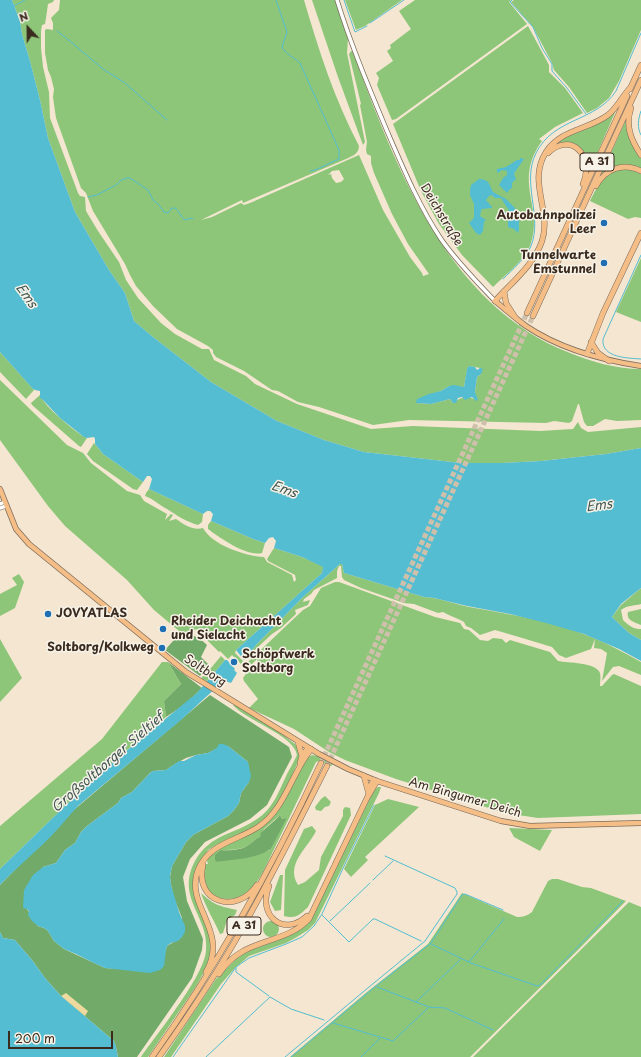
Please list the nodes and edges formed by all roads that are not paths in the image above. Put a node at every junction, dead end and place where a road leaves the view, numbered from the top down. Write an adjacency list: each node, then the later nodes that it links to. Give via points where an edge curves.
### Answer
1 (337, 0): 13 (street, Deichstraße, via 373,98 420,203 454,256)
2 (641, 65): 4 (highway, A 31)
3 (641, 80): 5 (highway, A 31)
4 (631, 87): 7 (highway, via 607,115 568,132 554,142); 10 (highway, A 31)
5 (635, 94): 6 (highway, via 628,128); 9 (highway, A 31)
6 (641, 155)
7 (542, 160): 10 (highway, via 559,146 571,146 582,152 586,159 587,173); 12 (highway, via 538,177 544,219 542,242 532,260)
8 (641, 171): 9 (highway, via 628,166 615,168 602,177)
9 (590, 192): 15 (highway, A 31)
10 (576, 207): 14 (highway, A 31)
11 (641, 234): 17 (highway)
12 (504, 291): 13 (highway); 16 (highway, via 506,304)
13 (495, 301): 16 (main road, Deichstraße)
14 (527, 313)
15 (533, 316)
16 (515, 317): 18 (main road, Deichstraße, via 544,336)
17 (591, 342): 18 (highway); 19 (highway, via 598,353)
18 (587, 354): 19 (main road, Deichstraße)
19 (609, 361): 20 (main road, Deichstraße)
20 (641, 366)
21 (0, 489): 22 (main road, Soltborg)
22 (4, 504): 23 (street); 24 (main road, Soltborg, via 16,529 29,544 164,655 203,683)
23 (0, 508)
24 (298, 742): 25 (main road, Soltborg); 26 (highway)
25 (310, 749): 26 (highway); 28 (main road, Soltborg); 30 (highway)
26 (302, 756): 30 (highway)
27 (320, 763): 36 (highway, A 31)
28 (336, 763): 31 (main road, Am Bingumer Deich)
29 (327, 766): 37 (highway, A 31)
30 (298, 769): 35 (highway, via 284,797 264,823 218,847)
31 (364, 776): 32 (main road, Am Bingumer Deich); 33 (highway)
32 (376, 781): 33 (highway); 34 (main road, Am Bingumer Deich, via 519,825)
33 (368, 795): 38 (highway)
34 (641, 823)
35 (204, 859): 36 (highway, via 201,877 206,891 214,898 227,902 245,898 258,884 268,864); 40 (highway, via 196,878 196,893 213,945 208,968)
36 (273, 861): 40 (highway, A 31, via 238,925)
37 (277, 866): 38 (highway, via 266,897 266,907 271,916 281,924 295,924); 39 (highway, A 31)
38 (315, 908): 39 (highway, via 304,924 293,932 241,952 214,981)
39 (208, 984): 42 (highway, A 31)
40 (197, 990): 41 (highway, A 31)
41 (152, 1057)
42 (159, 1057)

